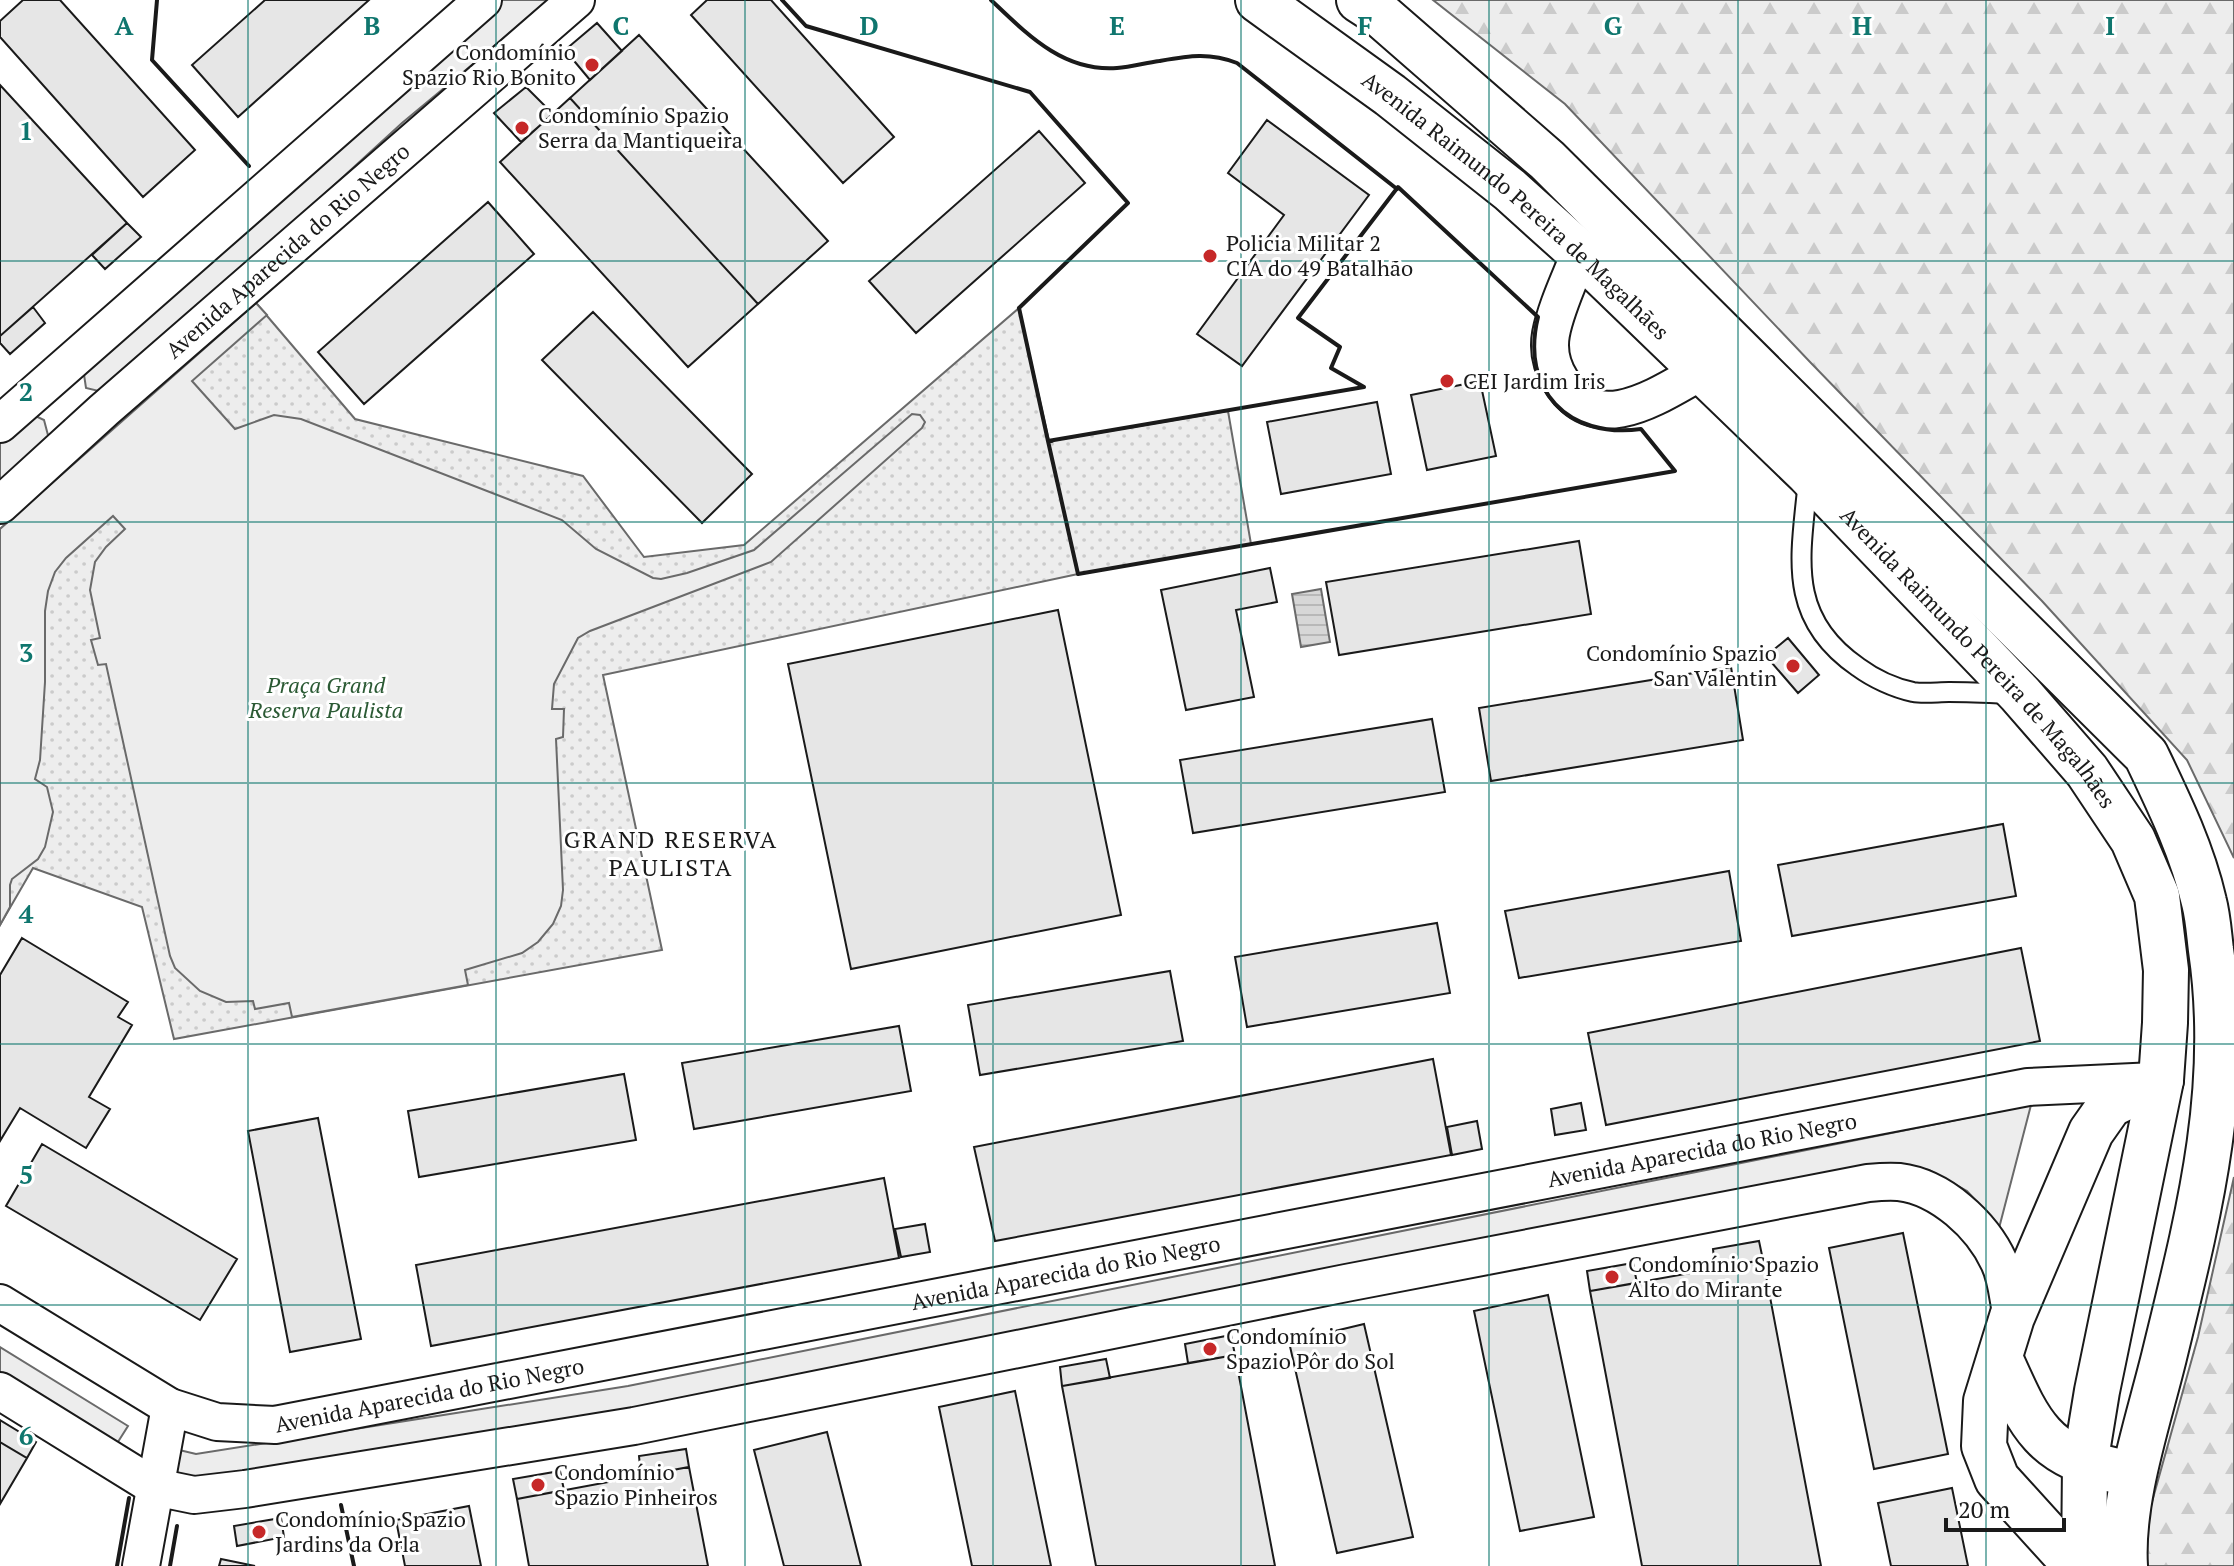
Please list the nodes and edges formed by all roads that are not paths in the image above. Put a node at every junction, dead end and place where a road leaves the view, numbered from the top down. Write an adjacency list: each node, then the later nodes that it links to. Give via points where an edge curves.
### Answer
1 (483, 0): 7 (street)
2 (576, 0): 9 (street, Avenida Aparecida do Rio Negro)
3 (1258, 0): 5 (main road, Avenida Raimundo Pereira de Magalhães, via 1401,104)
4 (1359, 0): 14 (main road, Avenida Raimundo Pereira de Magalhães, via 1547,160 2146,755 2181,827 2204,903 2219,1036)
5 (1580, 253): 6 (main road, Avenida Raimundo Pereira de Magalhães); 6 (street, via 1551,334 1550,354 1566,389 1595,408 1629,409)
6 (1702, 371): 10 (main road, Avenida Raimundo Pereira de Magalhães)
7 (51, 380): 8 (street); 9 (street)
8 (0, 424)
9 (89, 424): 11 (street, Avenida Aparecida do Rio Negro)
10 (1808, 473): 12 (main road, Avenida Raimundo Pereira de Magalhães); 12 (lane, via 1802,585 1809,612 1845,658 1883,682 1913,692)
11 (0, 505)
12 (2020, 694): 13 (main road, Avenida Raimundo Pereira de Magalhães, via 2087,771 2133,840 2157,896 2166,970)
13 (2161, 1080): 14 (main road, via 2191,1094); 16 (main road, via 2110,1105 2091,1132); 18 (street, Avenida Aparecida do Rio Negro, via 2012,1090 275,1425 217,1422); 19 (main road, Avenida Raimundo Pereira de Magalhães)
14 (2214, 1117): 20 (main road, Avenida Raimundo Pereira de Magalhães, via 2199,1213)
15 (0, 1303): 18 (street, Avenida Aparecida do Rio Negro)
16 (2006, 1337): 19 (main road, via 2026,1417 2047,1441); 21 (street, via 2001,1265 1968,1218 1923,1188 1868,1183 634,1426 245,1489 194,1495); 23 (main road, via 1986,1401 1984,1446 1997,1479)
17 (0, 1391): 21 (street)
18 (170, 1407): 21 (street)
19 (2085, 1464): 20 (main road); 24 (main road, Avenida Raimundo Pereira de Magalhães)
20 (2135, 1474): 25 (main road, Avenida Raimundo Pereira de Magalhães)
21 (155, 1487): 22 (street)
22 (141, 1566)
23 (2076, 1566)
24 (2084, 1566)
25 (2125, 1566)

